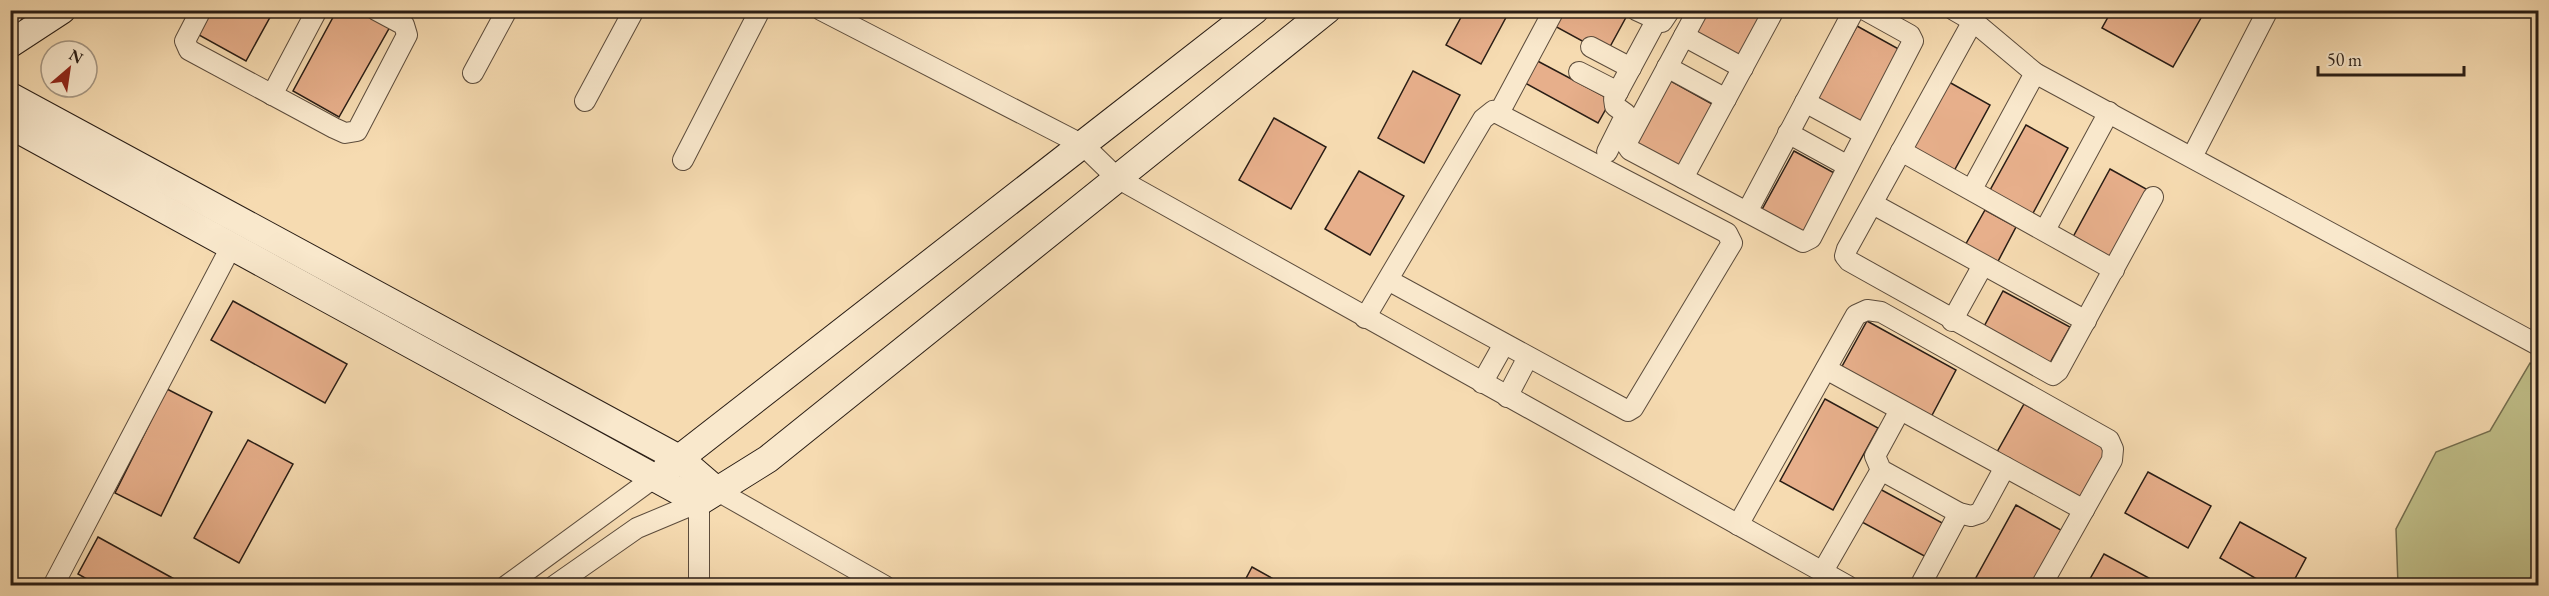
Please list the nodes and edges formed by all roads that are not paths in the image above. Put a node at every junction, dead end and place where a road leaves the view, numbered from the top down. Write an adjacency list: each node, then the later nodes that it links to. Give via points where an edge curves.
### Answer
1 (62, 10): 22 (street)
2 (201, 10): 31 (street, via 185,41 189,50)
3 (317, 10): 31 (street)
4 (376, 10): 31 (street, via 404,25 408,32 357,131 345,133)
5 (507, 10): 28 (street)
6 (634, 10): 34 (street)
7 (760, 10): 45 (street)
8 (821, 10): 41 (street)
9 (1255, 10): 41 (street)
10 (1327, 10): 47 (street)
11 (1554, 10): 36 (street)
12 (1636, 10): 19 (street)
13 (1698, 10): 21 (street)
14 (1774, 10): 26 (street)
15 (1854, 10): 35 (street)
16 (1865, 10): 40 (street, via 1910,35 1913,41)
17 (1954, 10): 20 (street)
18 (2268, 10): 44 (street)
19 (1663, 16): 25 (street)
20 (1973, 21): 29 (street); 42 (street)
21 (1684, 36): 24 (street); 26 (street)
22 (10, 44)
23 (1591, 47): 25 (street)
24 (1668, 67): 33 (street); 48 (street, via 1626,144 1630,150)
25 (1631, 68): 30 (street)
26 (1743, 68): 33 (street)
27 (1579, 72): 30 (street)
28 (473, 73)
29 (2035, 73): 37 (street); 49 (street)
30 (1618, 92): 43 (street, via 1613,102 1626,114)
31 (272, 95)
32 (10, 96): 68 (street)
33 (1726, 99): 48 (street)
34 (585, 101)
35 (1805, 102): 39 (street); 40 (street)
36 (1499, 112): 57 (street, via 1488,112 1483,119); 63 (street, via 1727,233 1732,243 1630,410 1625,411)
37 (2109, 112): 44 (street); 53 (street)
38 (10, 125): 54 (street)
39 (1788, 133): 46 (street); 52 (street)
40 (1864, 134): 46 (street)
41 (1083, 146): 47 (street); 68 (street)
42 (1902, 151): 49 (street); 51 (street)
43 (1607, 152)
44 (2192, 157): 62 (street)
45 (683, 160)
46 (1848, 166): 52 (street, via 1806,242)
47 (1117, 178): 58 (street); 72 (street, via 768,459)
48 (1683, 178): 52 (street)
49 (1972, 189): 53 (street)
50 (2153, 197): 56 (street)
51 (1873, 204): 55 (street); 59 (street, via 1845,256 1854,266)
52 (1746, 212)
53 (2045, 230): 56 (street)
54 (232, 245): 71 (street); 77 (street)
55 (1983, 265): 59 (street); 60 (street)
56 (2114, 270): 60 (street)
57 (1388, 280): 58 (street); 61 (street)
58 (1365, 318): 65 (street)
59 (1952, 321): 60 (street, via 2051,376 2058,371)
60 (2086, 321)
61 (1504, 344): 63 (street); 65 (street)
62 (2538, 345)
63 (1528, 357): 66 (street)
64 (1826, 369): 67 (street); 73 (street, via 1856,315 1867,310 1881,312 2109,440 2114,449 2112,460); 75 (street)
65 (1482, 383): 66 (street)
66 (1507, 397): 75 (street)
67 (1900, 410): 69 (street); 70 (street, via 1875,456)
68 (680, 459): 71 (street); 72 (street)
69 (2005, 467): 73 (street); 74 (street, via 1980,513)
70 (1881, 470): 74 (street); 76 (street)
71 (655, 477): 72 (street); 78 (street)
72 (707, 496): 79 (street, via 637,528); 80 (street); 81 (street)
73 (2084, 510): 84 (street)
74 (1959, 513): 83 (street)
75 (1738, 525): 76 (street)
76 (1822, 571): 82 (street)
77 (52, 585)
78 (506, 585)
79 (554, 585)
80 (699, 585)
81 (885, 585)
82 (1848, 585)
83 (1920, 585)
84 (2041, 585)

